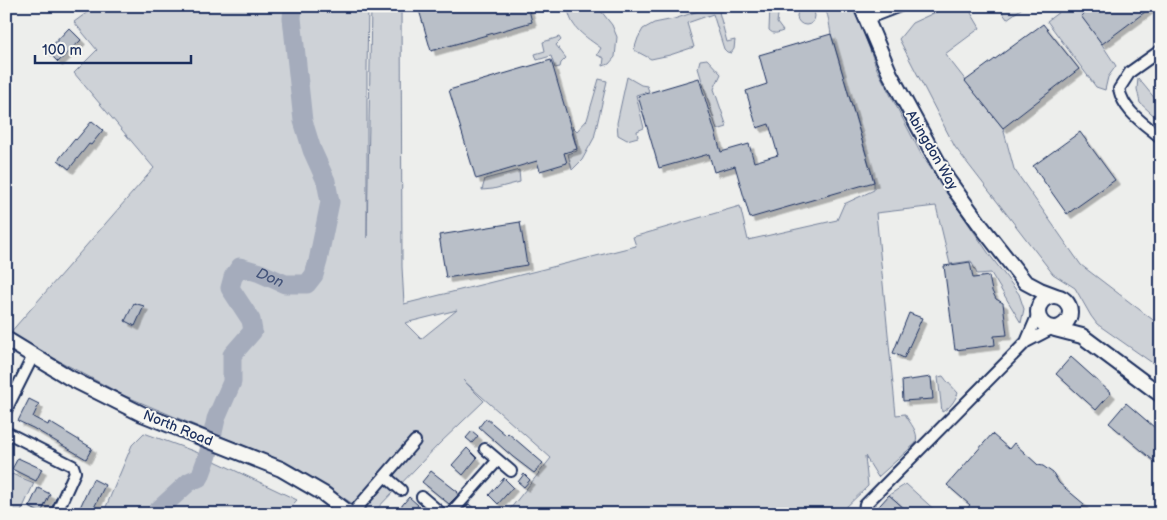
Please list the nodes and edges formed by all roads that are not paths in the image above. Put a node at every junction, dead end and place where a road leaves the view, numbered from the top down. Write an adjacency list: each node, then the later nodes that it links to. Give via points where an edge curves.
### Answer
1 (900, 6): 2 (street)
2 (863, 13): 5 (main road, Abingdon Way, via 890,74 947,179)
3 (1161, 50): 4 (street, via 1130,72 1119,89 1125,106)
4 (1161, 138)
5 (1025, 282): 6 (main road, Abingdon Way); 8 (main road, Abingdon Way)
6 (1056, 296): 7 (main road, Abingdon Way, via 1067,303); 8 (main road, via 1046,298)
7 (1070, 311): 9 (main road, via 1068,321 1060,328); 10 (main road, Abingdon Way)
8 (1038, 312): 9 (main road, Abingdon Way, via 1044,325); 12 (street)
9 (1054, 328): 10 (main road, Abingdon Way); 12 (street)
10 (1082, 336): 14 (main road, Abingdon Way)
11 (6, 339): 13 (main road, North Road)
12 (1026, 342): 28 (street, via 865,505)
13 (33, 356): 15 (street); 24 (main road, North Road, via 142,414 281,469 324,494)
14 (1161, 395)
15 (6, 410)
16 (6, 432): 25 (street, via 73,466 75,472)
17 (416, 441): 21 (street)
18 (485, 449): 19 (street)
19 (498, 460): 20 (street); 27 (street)
20 (511, 471)
21 (385, 476): 22 (street); 24 (street)
22 (401, 490)
23 (422, 497): 26 (street)
24 (348, 513)
25 (56, 514)
26 (442, 514)
27 (450, 514)
28 (863, 514)

